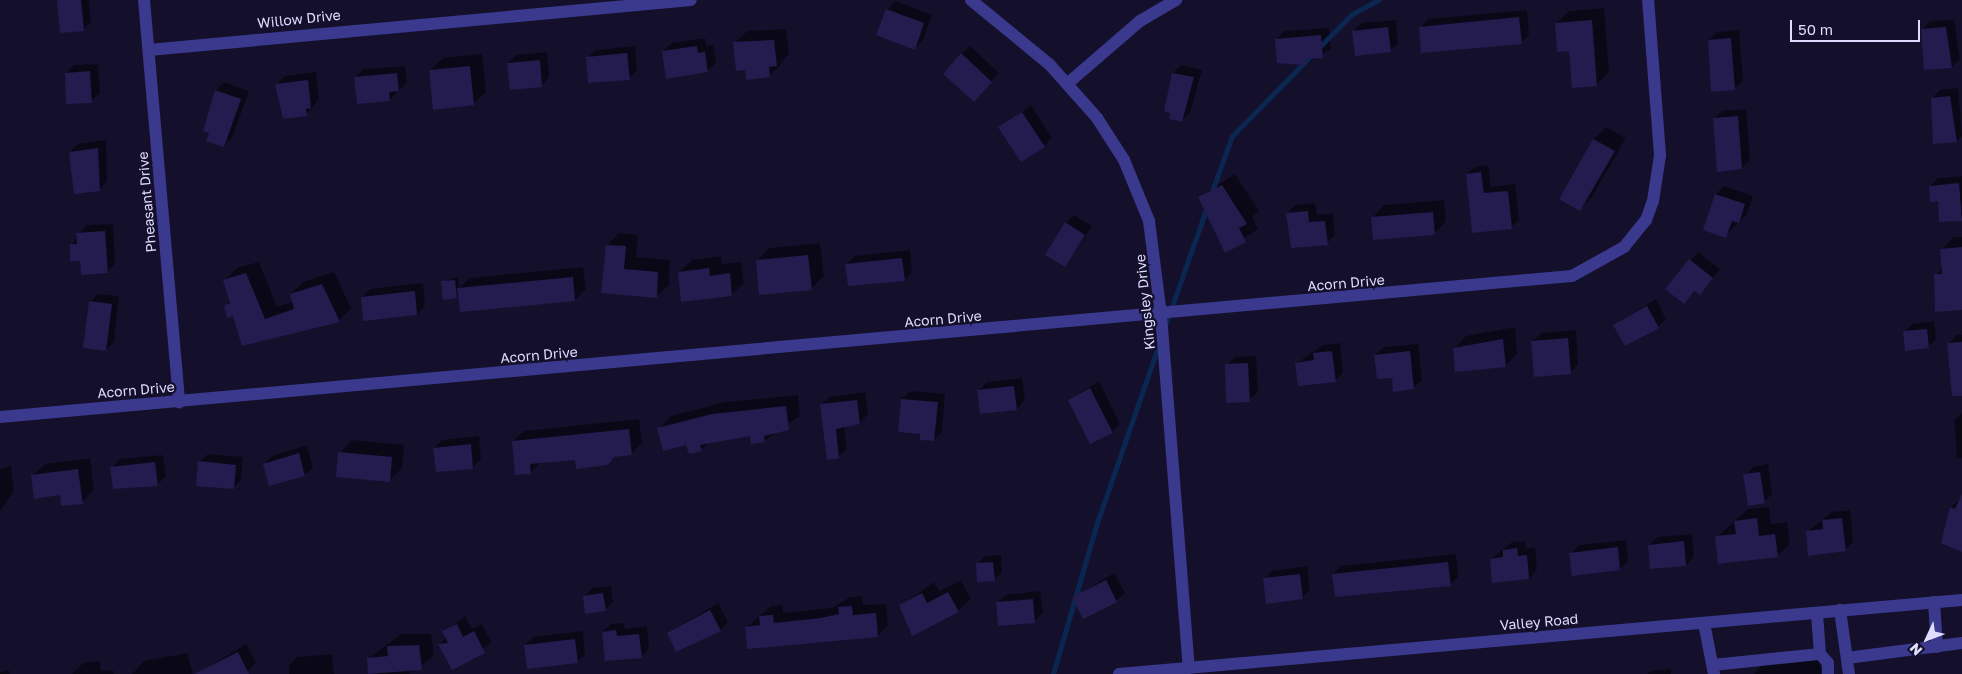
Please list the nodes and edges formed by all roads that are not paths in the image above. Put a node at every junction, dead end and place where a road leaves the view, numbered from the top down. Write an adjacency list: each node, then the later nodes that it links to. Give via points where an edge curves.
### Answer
1 (144, 0): 6 (street, Pheasant Drive)
2 (691, 0): 6 (street, Willow Drive)
3 (971, 0): 7 (street, Kingsley Drive)
4 (1176, 0): 7 (street, via 1140,21)
5 (1648, 0): 8 (street, Acorn Drive, via 1658,102 1657,183 1646,220 1609,259 1586,272 1553,280)
6 (148, 50): 9 (street, Pheasant Drive)
7 (1067, 84): 8 (street, Kingsley Drive, via 1109,136 1142,200 1155,248)
8 (1161, 315): 9 (street, Acorn Drive); 20 (street, Kingsley Drive)
9 (179, 402): 10 (street, Acorn Drive)
10 (0, 417)
11 (1962, 600): 12 (street, Valley Road)
12 (1934, 602): 13 (street, Valley Road); 17 (street)
13 (1840, 610): 14 (street, Valley Road); 19 (street)
14 (1817, 614): 15 (street, Valley Road); 18 (street)
15 (1704, 623): 20 (street, Valley Road); 21 (street)
16 (1962, 643): 17 (street)
17 (1937, 647): 19 (street)
18 (1820, 654): 21 (street); 24 (street, via 1828,663)
19 (1847, 658): 25 (street)
20 (1189, 668): 22 (street, Valley Road)
21 (1714, 670)
22 (1137, 673): 23 (street, Valley Road)
23 (1119, 674)
24 (1828, 674)
25 (1849, 674)

